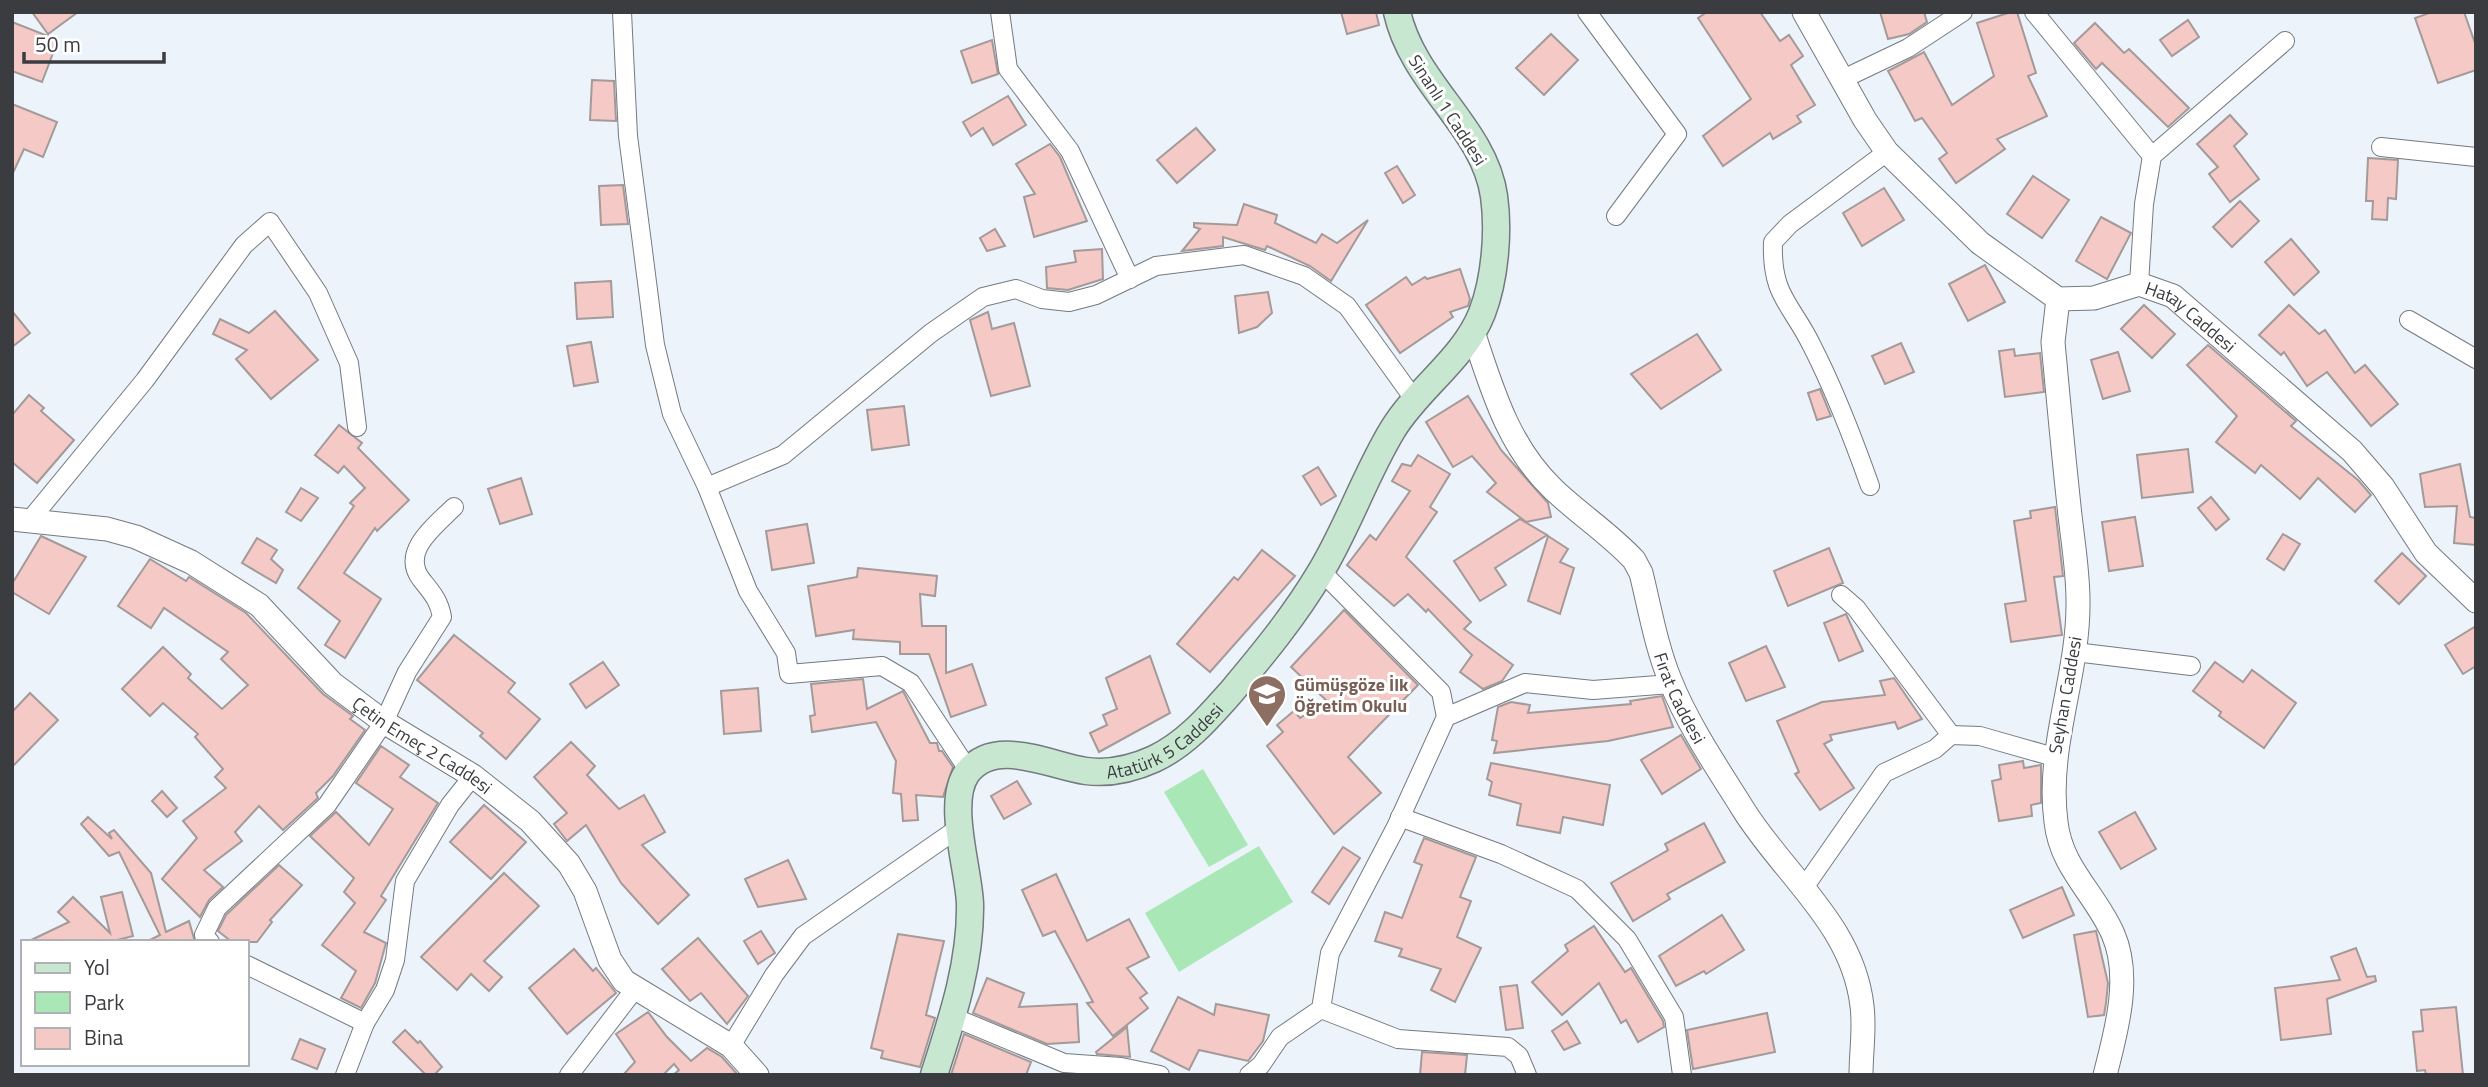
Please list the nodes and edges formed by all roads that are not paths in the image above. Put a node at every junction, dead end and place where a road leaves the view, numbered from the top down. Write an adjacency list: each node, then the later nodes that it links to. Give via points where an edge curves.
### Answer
1 (622, 12): 24 (street, via 628,136 655,345 673,414)
2 (1000, 12): 15 (street, via 1008,69 1070,151)
3 (1396, 12): 19 (main road, Sinanlı 1 Caddesi, via 1411,53 1469,136 1489,175 1494,198 1492,268)
4 (1587, 12): 14 (street, via 1676,134)
5 (1804, 12): 9 (street)
6 (1963, 12): 9 (street, via 1908,48)
7 (2034, 12): 12 (street)
8 (2284, 41): 12 (street)
9 (1843, 79): 11 (street)
10 (2381, 148): 13 (street)
11 (1887, 152): 17 (street, via 1980,243); 23 (street, via 1773,242 1772,270 1782,299 1811,343)
12 (2152, 156): 16 (street)
13 (2476, 157)
14 (1616, 216)
15 (1130, 279): 21 (street, via 1156,266 1244,256 1304,276 1347,306); 24 (street, via 1069,302 1042,299 1016,289 983,297 783,455)
16 (2138, 284): 17 (street, Hatay Caddesi, via 2094,298); 29 (street, Hatay Caddesi, via 2173,296 2352,451 2383,487 2426,553)
17 (2058, 299): 30 (street, Seyhan Caddesi, via 2053,342 2078,600)
18 (2409, 320): 20 (street)
19 (1473, 332): 21 (main road, Atatürk 5 Caddesi); 32 (street, Fırat Caddesi, via 1500,412 1533,468 1634,560)
20 (2476, 359)
21 (1414, 400): 27 (main road, Atatürk 5 Caddesi, via 1372,466)
22 (357, 428): 26 (street, via 349,363 318,293 270,222 244,245 145,380)
23 (1870, 486)
24 (707, 488): 37 (street, via 748,591 786,653 789,674 882,666 911,683)
25 (454, 507): 34 (street, via 421,540 414,562 439,601 442,617 407,672)
26 (21, 519): 34 (street, Çetin Emeç 2 Caddesi, via 107,529 191,562 260,605 333,684)
27 (1321, 571): 33 (street, via 1441,692); 37 (main road, Atatürk 5 Caddesi, via 1255,663 1174,749 1141,765 1110,772 1005,754)
28 (1841, 595): 35 (street, via 1856,608)
29 (2476, 601)
30 (2075, 652): 31 (street); 36 (street, Seyhan Caddesi)
31 (2191, 666)
32 (1671, 684): 33 (street, via 1593,691 1525,683); 41 (street, Fırat Caddesi, via 1750,820)
33 (1446, 717): 39 (street)
34 (384, 722): 38 (street, Çetin Emeç 2 Caddesi); 42 (street, via 327,805 217,908 204,935)
35 (1951, 735): 36 (street, via 1980,736); 41 (street, via 1935,749 1884,773)
36 (2054, 757): 58 (street, Seyhan Caddesi, via 2056,823 2064,859 2113,934 2118,951 2117,1025)
37 (969, 771): 40 (main road, via 959,796)
38 (473, 776): 44 (street, Çetin Emeç 2 Caddesi, via 530,821 569,863 586,891 610,960); 47 (street, via 450,805 405,881 395,960)
39 (1399, 817): 45 (street, via 1330,953); 56 (street, via 1501,854 1577,889 1627,939 1674,1017)
40 (960, 827): 46 (main road, via 970,903 963,976); 48 (street, via 803,936)
41 (1803, 889): 57 (street, Fırat Caddesi, via 1838,933 1858,981 1863,1008)
42 (208, 940)
43 (248, 965): 47 (street)
44 (634, 990): 48 (street, Çetin Emeç 2 Caddesi); 51 (street)
45 (1321, 1009): 49 (street, via 1280,1037); 55 (street, via 1398,1039 1508,1047 1519,1056)
46 (953, 1017): 53 (main road); 54 (street, via 1065,1063)
47 (365, 1023): 50 (street)
48 (731, 1046): 52 (street, Çetin Emeç 2 Caddesi)
49 (1252, 1074)
50 (345, 1075)
51 (569, 1075)
52 (757, 1075)
53 (934, 1075)
54 (1160, 1075)
55 (1527, 1075)
56 (1682, 1075)
57 (1861, 1075)
58 (2105, 1075)

